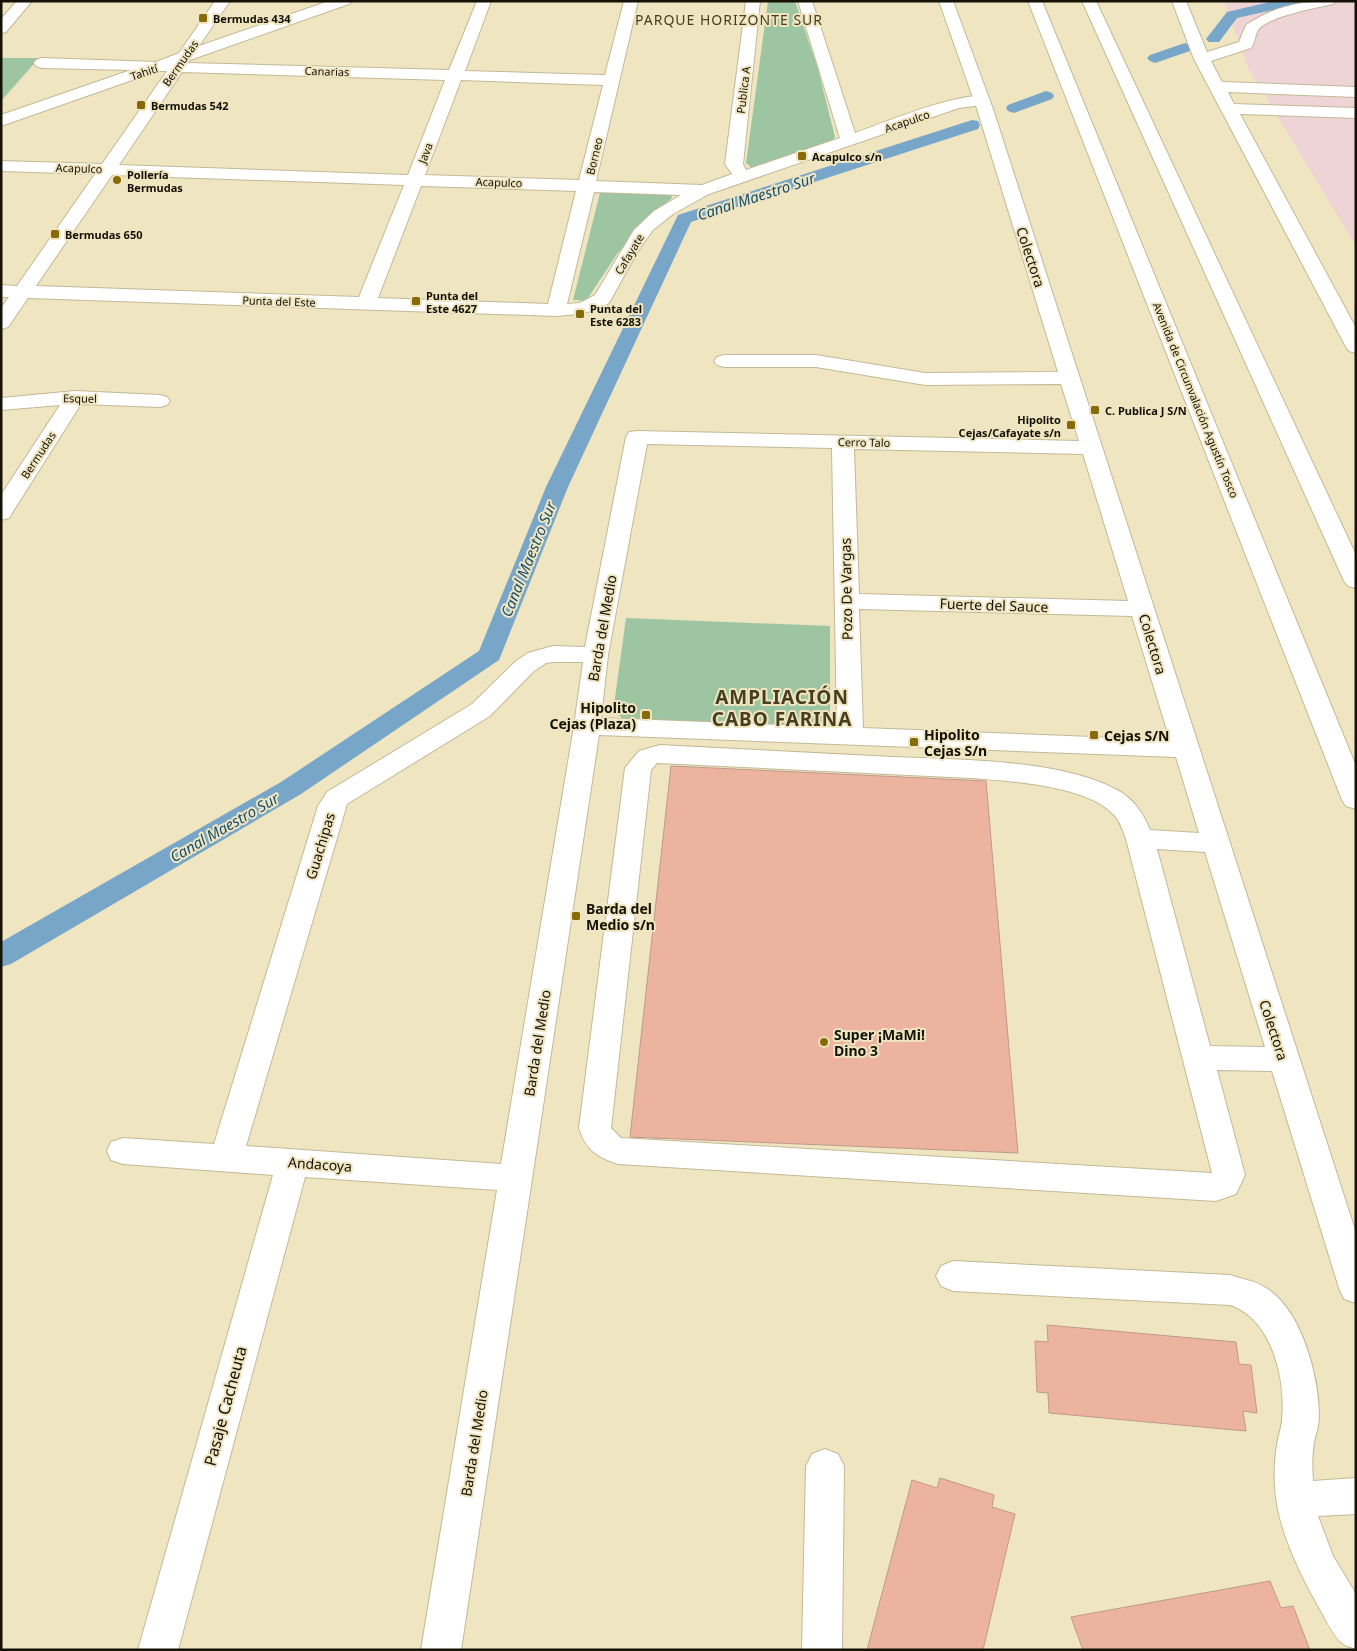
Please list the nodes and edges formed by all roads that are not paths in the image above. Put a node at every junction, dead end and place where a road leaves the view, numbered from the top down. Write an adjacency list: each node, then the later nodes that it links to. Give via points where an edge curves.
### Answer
1 (223, 1): 19 (main road, Bermudas)
2 (344, 1): 19 (main road, Tahití)
3 (484, 1): 21 (main road, Java)
4 (631, 1): 22 (main road, Borneo)
5 (753, 1): 32 (main road, Publica A, via 734,164)
6 (805, 1): 29 (main road)
7 (946, 1): 25 (main road, Colectora)
8 (1029, 1): 16 (main road)
9 (1035, 1): 16 (main road, Avenida de Circunvalación Agustín Tosco)
10 (1089, 1): 51 (main road)
11 (1179, 1): 17 (main road)
12 (1328, 1): 17 (main road, via 1293,8 1261,21 1251,28 1246,45)
13 (21, 6): 14 (main road); 15 (main road)
14 (1, 10)
15 (1, 29)
16 (1049, 34): 58 (main road, Avenida de Circunvalación Agustín Tosco)
17 (1202, 59): 23 (main road)
18 (42, 63): 20 (main road)
19 (180, 63): 20 (main road, Tahití); 21 (main road, Canarias); 31 (main road, Bermudas)
20 (160, 66): 28 (main road, Tahití)
21 (455, 75): 22 (main road, Canarias); 33 (main road, Java)
22 (611, 80): 34 (main road, Borneo)
23 (1217, 88): 24 (main road); 26 (main road)
24 (1356, 92)
25 (984, 105): 29 (main road, Acapulco, via 956,104); 43 (main road, Colectora)
26 (1229, 110): 27 (main road); 41 (main road)
27 (1356, 113)
28 (1, 121)
29 (848, 140): 32 (main road, Acapulco)
30 (1, 166): 31 (main road, Acapulco)
31 (107, 169): 33 (main road, Acapulco); 37 (main road, Bermudas)
32 (742, 176): 35 (main road, Acapulco)
33 (415, 179): 34 (main road, Acapulco); 38 (main road, Java)
34 (588, 185): 35 (main road, Acapulco); 39 (main road, Borneo)
35 (704, 190): 39 (main road, Cafayate, via 648,225 602,299 593,306)
36 (1, 291): 37 (main road, Punta del Este)
37 (23, 292): 38 (main road, Punta del Este); 40 (main road, Bermudas)
38 (366, 304): 39 (main road, Punta del Este)
39 (556, 310)
40 (1, 323)
41 (1356, 347)
42 (724, 361): 43 (main road, via 816,361 925,379)
43 (1070, 378): 49 (main road, Colectora)
44 (75, 397): 45 (main road, Esquel); 46 (main road, Esquel); 50 (main road, Bermudas)
45 (160, 401)
46 (1, 404)
47 (637, 437): 48 (main road, Cerro Talo); 54 (main road, Barda del Medio)
48 (843, 442): 49 (main road, Cerro Talo); 52 (main road, Pozo De Vargas)
49 (1092, 448): 53 (main road, Colectora)
50 (1, 513)
51 (1356, 581)
52 (847, 601): 53 (main road, Fuerte del Sauce); 56 (main road, Pozo De Vargas)
53 (1142, 609): 57 (main road, Colectora)
54 (596, 655): 55 (main road, Barda del Medio); 64 (main road, Guachipas, via 552,654 537,658 481,710 337,798)
55 (587, 726): 56 (main road); 66 (main road, Barda del Medio)
56 (850, 736): 57 (main road)
57 (1186, 749): 60 (main road, Colectora)
58 (1356, 800)
59 (1140, 840): 60 (main road); 61 (main road); 61 (main road, via 1130,816 1121,805 1106,796 1075,784 1023,774 660,754 648,757 638,768 595,1128 599,1140 618,1151 1216,1187 1224,1184 1229,1175)
60 (1215, 843): 62 (main road, Colectora)
61 (1199, 1058): 62 (main road)
62 (1283, 1059): 68 (main road, Colectora)
63 (123, 1151): 64 (main road, Andacoya)
64 (226, 1158): 65 (main road, Andacoya)
65 (293, 1162): 66 (main road, Andacoya); 73 (main road, Pasaje Cacheuta)
66 (516, 1178): 74 (main road, Barda del Medio)
67 (953, 1276): 71 (main road, via 1230,1290 1254,1299 1275,1321 1288,1345 1298,1378 1301,1418 1295,1446)
68 (1356, 1288)
69 (825, 1466): 75 (main road)
70 (1356, 1496): 71 (main road)
71 (1295, 1500): 72 (main road, via 1307,1546 1328,1588)
72 (1356, 1629)
73 (158, 1650)
74 (441, 1650)
75 (822, 1650)

